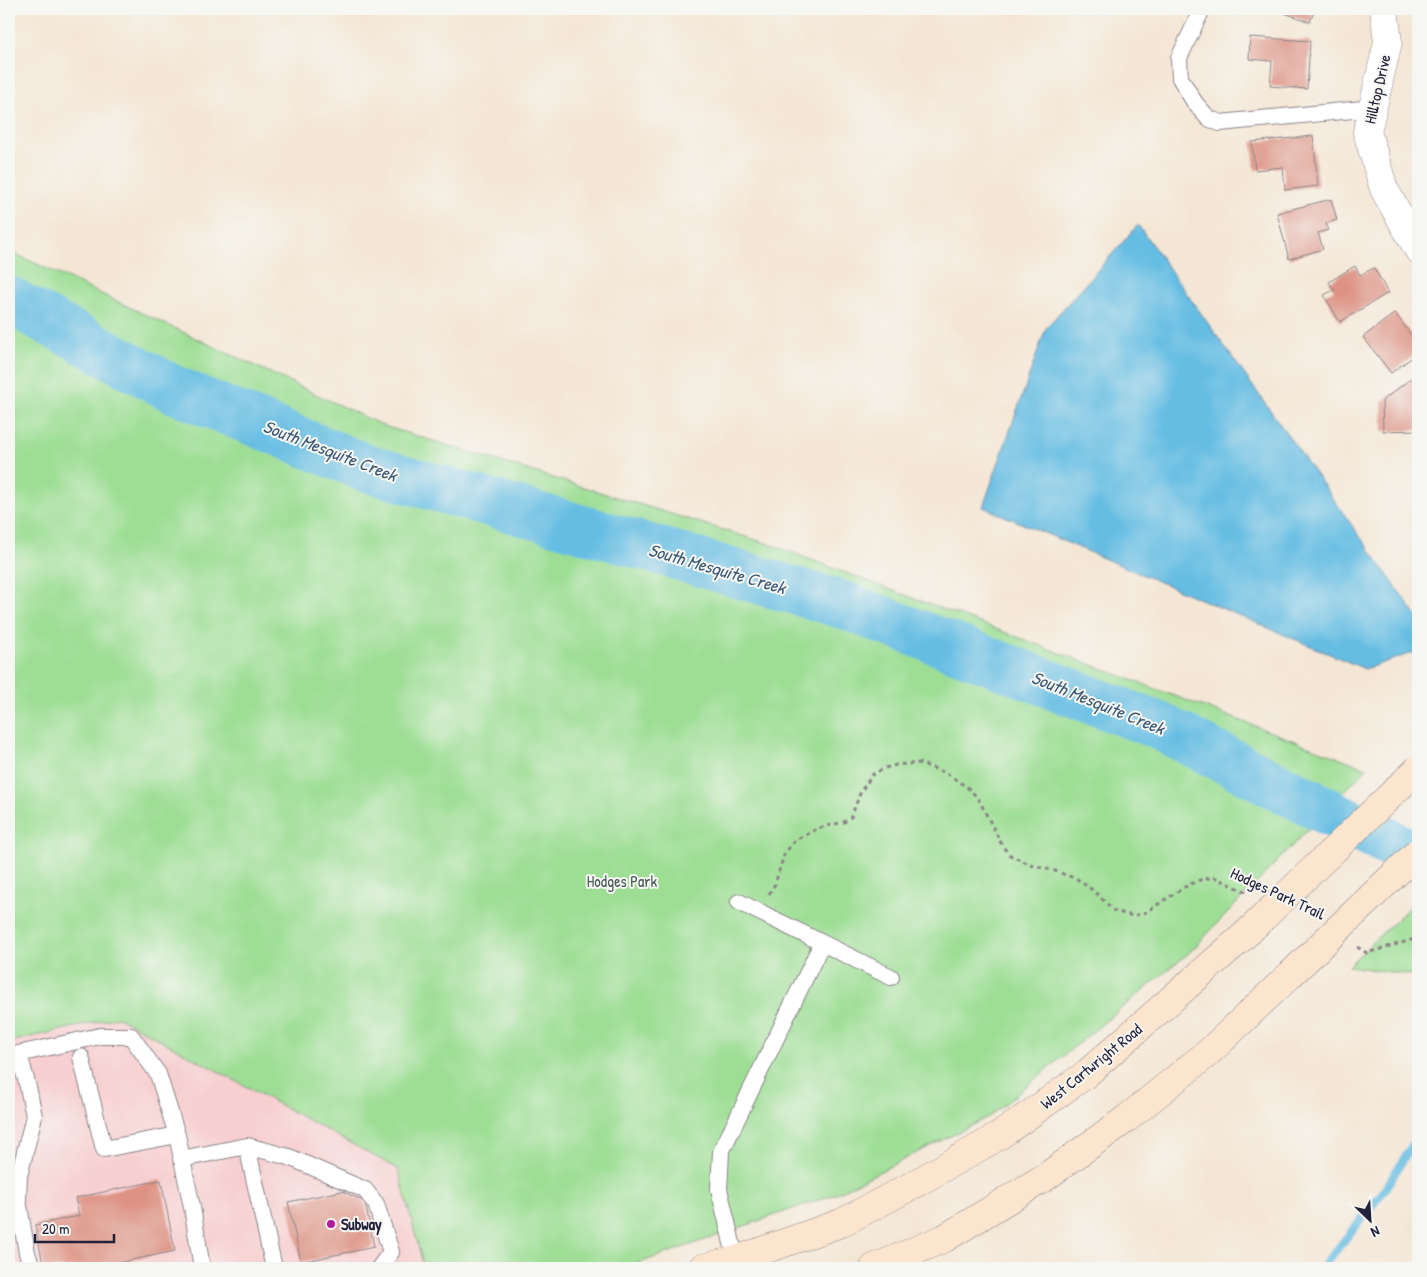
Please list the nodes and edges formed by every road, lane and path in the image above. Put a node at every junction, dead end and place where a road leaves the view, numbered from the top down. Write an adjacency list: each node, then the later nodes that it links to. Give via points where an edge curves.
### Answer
1 (1202, 9): 3 (lane, via 1178,58 1180,78 1208,118 1220,123)
2 (1384, 9): 3 (street, Hilltop Drive, via 1388,42)
3 (1373, 108): 4 (street, Hilltop Drive, via 1367,132 1384,189)
4 (1418, 249)
5 (1418, 769): 19 (main road, West Cartwright Road, bridge, via 1246,934 1084,1075 999,1136 912,1186 841,1224)
6 (1418, 852): 25 (main road, bridge, via 1209,1052 1126,1119 1047,1176 945,1238)
7 (1256, 897): 9 (path, Hodges Park Trail, via 1214,877 1188,885 1146,912 1133,916 1118,913 1077,879 1010,855 978,798 968,788 939,770 919,763 906,763 873,774 861,791 851,817 844,822 819,828 795,840 784,855 775,884)
8 (739, 902): 9 (lane)
9 (759, 913): 12 (lane)
10 (1418, 938): 11 (path, via 1366,953)
11 (1350, 942)
12 (822, 943): 13 (lane); 19 (lane, via 720,1152 719,1189)
13 (891, 977)
14 (14, 1055): 16 (lane, via 100,1036 131,1036 158,1074); 20 (lane, via 28,1087 34,1116 19,1176 18,1200)
15 (81, 1057): 16 (lane, via 104,1149)
16 (176, 1135): 18 (lane)
17 (247, 1146): 18 (lane); 22 (lane); 23 (lane, via 289,1157 365,1190 376,1204 391,1252)
18 (182, 1159): 21 (lane)
19 (737, 1264): 24 (main road, West Cartwright Road)
20 (32, 1268)
21 (202, 1268)
22 (274, 1268)
23 (379, 1268)
24 (702, 1268)
25 (874, 1268)

